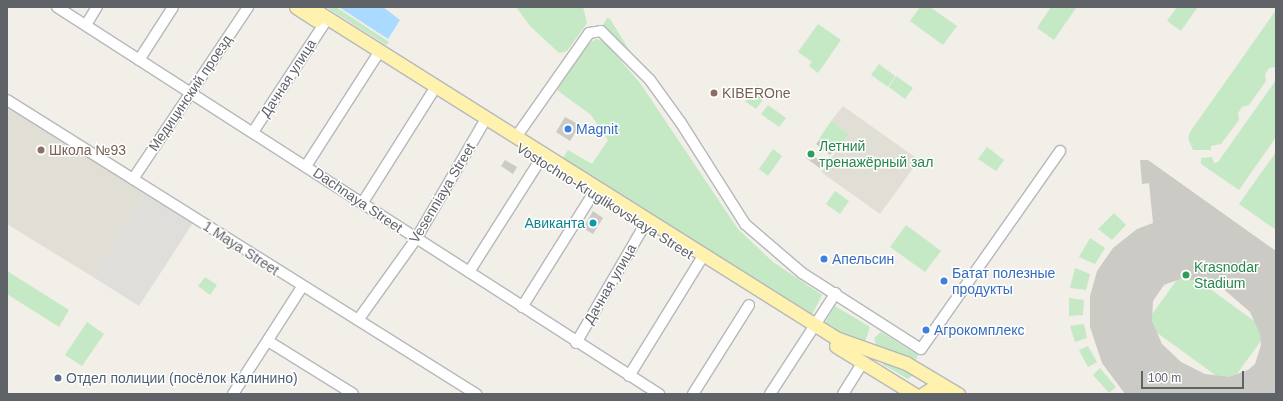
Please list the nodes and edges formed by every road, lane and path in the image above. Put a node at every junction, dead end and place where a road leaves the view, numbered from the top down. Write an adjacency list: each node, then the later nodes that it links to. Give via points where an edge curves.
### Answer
1 (57, 7): 8 (street, Dachnaya Street)
2 (97, 7): 8 (street)
3 (173, 7): 10 (street)
4 (248, 7): 11 (street, Медицинский проезд)
5 (296, 7): 7 (main road, Vostochno-Kruglikovskaya Street)
6 (310, 7): 16 (main road)
7 (324, 24): 9 (main road, Vostochno-Kruglikovskaya Street); 15 (street, Дачная улица)
8 (86, 25): 10 (street, Dachnaya Street)
9 (376, 57): 12 (main road, Vostochno-Kruglikovskaya Street); 19 (street)
10 (139, 60): 11 (street, Dachnaya Street)
11 (191, 93): 15 (street, Dachnaya Street); 20 (street, Медицинский проезд)
12 (432, 93): 14 (main road, Vostochno-Kruglikovskaya Street); 22 (street)
13 (7, 100): 20 (street, 1 Maya Street)
14 (483, 124): 18 (main road, Vostochno-Kruglikovskaya Street); 24 (street, Vesenniaya Street)
15 (253, 132): 19 (street, Dachnaya Street)
16 (516, 136): 28 (street, via 589,33 601,31 650,80 745,224 781,257); 32 (main road)
17 (1060, 151): 28 (street, via 921,349)
18 (540, 160): 21 (main road, Vostochno-Kruglikovskaya Street); 26 (street)
19 (306, 166): 22 (street, Dachnaya Street)
20 (132, 179): 27 (street, 1 Maya Street)
21 (593, 194): 23 (main road, Vostochno-Kruglikovskaya Street); 30 (street)
22 (362, 202): 24 (street, Dachnaya Street)
23 (644, 226): 25 (main road, Vostochno-Kruglikovskaya Street); 34 (street, Дачная улица)
24 (416, 239): 26 (street, Dachnaya Street); 31 (street, Vesenniaya Street)
25 (700, 261): 32 (main road, Vostochno-Kruglikovskaya Street); 37 (street)
26 (469, 272): 30 (street, Dachnaya Street)
27 (302, 287): 31 (street, 1 Maya Street); 33 (street)
28 (836, 293): 32 (street)
29 (749, 305): 43 (street)
30 (522, 307): 34 (street, Dachnaya Street)
31 (358, 320): 41 (street, 1 Maya Street)
32 (814, 327): 35 (main road, Vostochno-Kruglikovskaya Street); 36 (main road, Vostochno-Kruglikovskaya Street, via 849,345 906,363); 44 (street)
33 (268, 341): 39 (street); 40 (street)
34 (576, 343): 37 (street, Dachnaya Street)
35 (863, 362): 45 (street); 46 (main road, Vostochno-Kruglikovskaya Street)
36 (921, 372): 38 (main road, Vostochno-Kruglikovskaya Street); 46 (main road, via 914,380)
37 (629, 376): 42 (street, Dachnaya Street)
38 (954, 392): 46 (main road, via 938,389)
39 (233, 394)
40 (353, 394)
41 (476, 394)
42 (659, 394)
43 (693, 394)
44 (770, 394)
45 (843, 394)
46 (916, 394)

